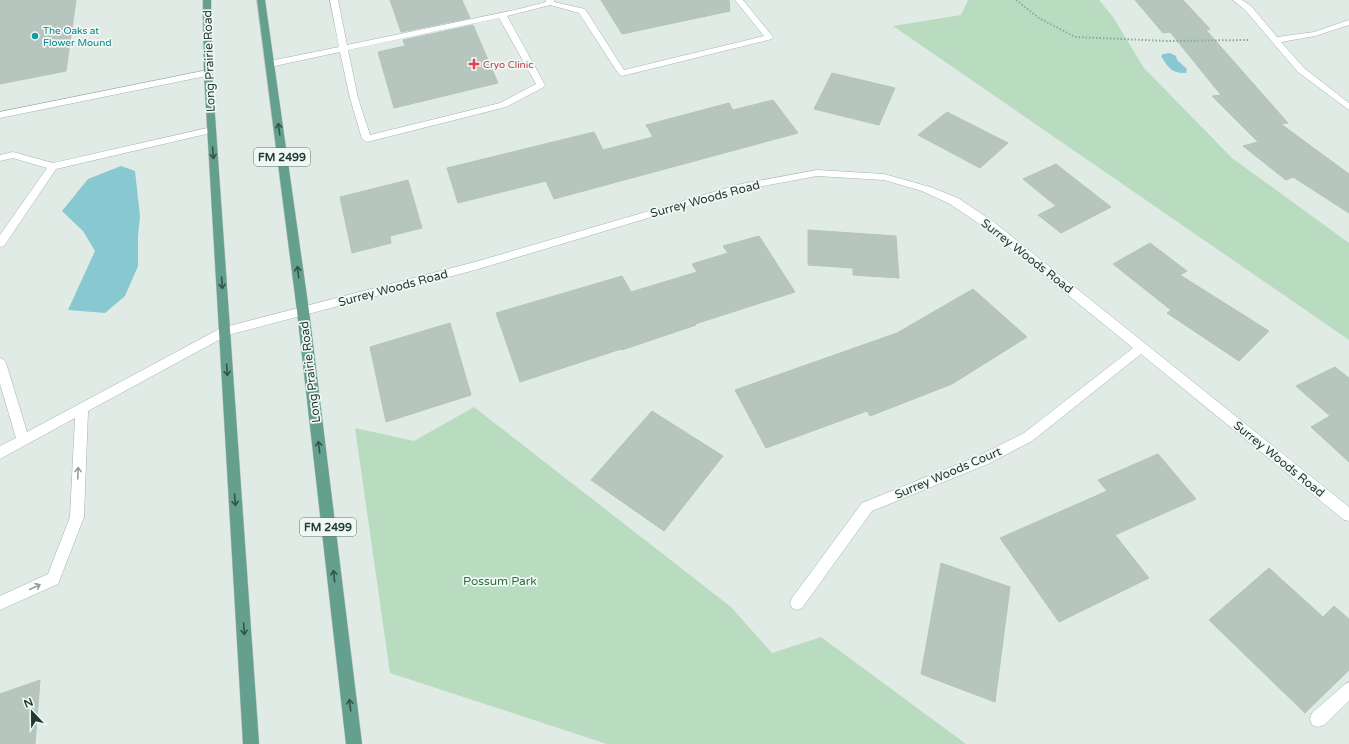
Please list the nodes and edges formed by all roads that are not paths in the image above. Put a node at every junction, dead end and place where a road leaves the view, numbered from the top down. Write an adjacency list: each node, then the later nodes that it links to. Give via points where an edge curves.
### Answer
1 (207, 0): 12 (main road, Long Prairie Road)
2 (261, 0): 11 (main road, Long Prairie Road / FM 2499)
3 (334, 0): 10 (street)
4 (740, 0): 6 (street, via 770,37 622,73 582,11)
5 (1237, 0): 9 (street, via 1248,8)
6 (550, 2): 7 (street)
7 (502, 15): 10 (street); 10 (street, via 541,85 503,104 367,138 354,98)
8 (1349, 22): 9 (street, via 1315,34)
9 (1275, 40): 13 (street, via 1301,70)
10 (344, 49): 11 (street)
11 (270, 64): 19 (main road, Long Prairie Road / FM 2499, one-way to 11)
12 (208, 73): 14 (street); 15 (main road, Long Prairie Road)
13 (1349, 107)
14 (0, 115)
15 (212, 130): 17 (street); 20 (main road, Long Prairie Road, one-way to 20)
16 (0, 158): 17 (street, via 13,155)
17 (53, 166): 18 (street)
18 (0, 243)
19 (303, 311): 20 (street, Surrey Woods Road); 21 (street, Surrey Woods Road, via 475,266 741,187 817,173 884,177 926,189 954,201 992,226); 32 (main road, Long Prairie Road / FM 2499, one-way to 19)
20 (225, 331): 23 (street, Surrey Woods Road); 31 (main road, Long Prairie Road, one-way to 31)
21 (1141, 348): 26 (street, Surrey Woods Road); 28 (street, Surrey Woods Court, via 1028,437 983,460 867,507)
22 (0, 363): 24 (street)
23 (82, 408): 24 (street, Surrey Woods Road); 27 (street, one-way to 23, via 53,579 77,517)
24 (23, 441): 25 (street, Surrey Woods Road)
25 (0, 453)
26 (1349, 515)
27 (0, 603)
28 (797, 603)
29 (1349, 690): 30 (street)
30 (1318, 719)
31 (251, 744)
32 (354, 744)

